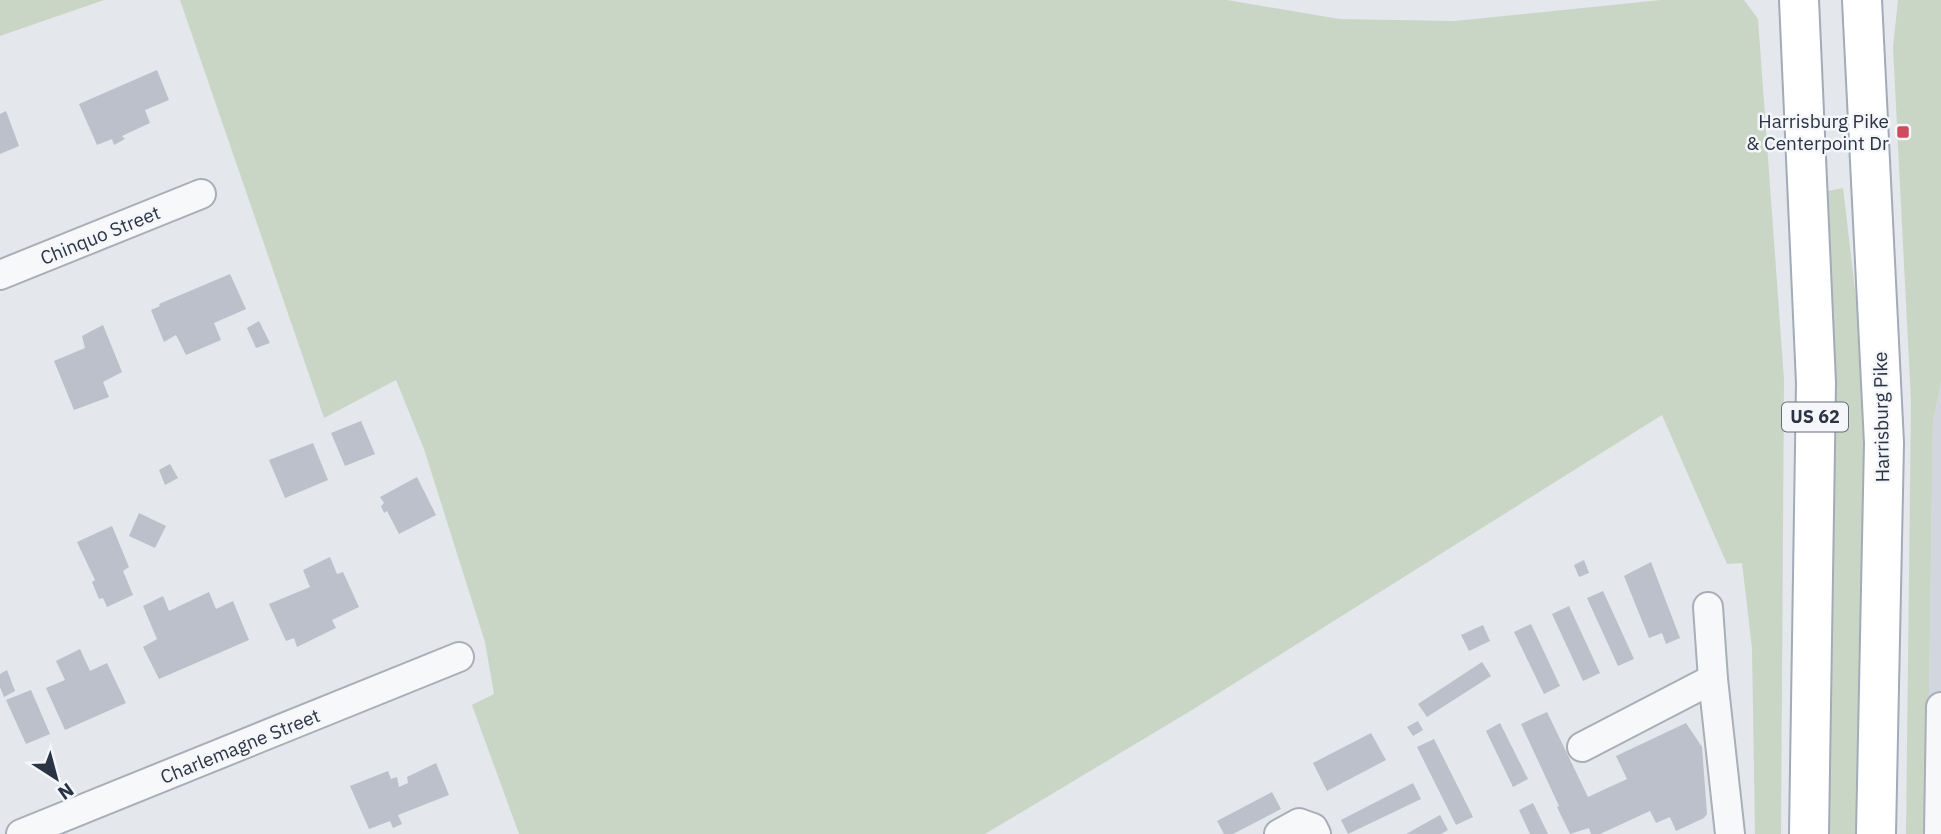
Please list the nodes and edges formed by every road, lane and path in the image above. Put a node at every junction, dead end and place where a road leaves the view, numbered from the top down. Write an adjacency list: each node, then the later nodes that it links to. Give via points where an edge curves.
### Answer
1 (1799, 0): 14 (main road, US 62, via 1816,383)
2 (1861, 0): 15 (main road, Harrisburg Pike, via 1884,443)
3 (201, 194): 4 (street, Chinquo Street)
4 (0, 275)
5 (1708, 607): 7 (street)
6 (459, 657): 11 (street, Charlemagne Street)
7 (1713, 679): 9 (street); 10 (street)
8 (1941, 707): 16 (street)
9 (1582, 747)
10 (1726, 832)
11 (21, 834)
12 (1279, 834): 13 (street, via 1299,823)
13 (1316, 834)
14 (1810, 834)
15 (1876, 834)
16 (1939, 834)

